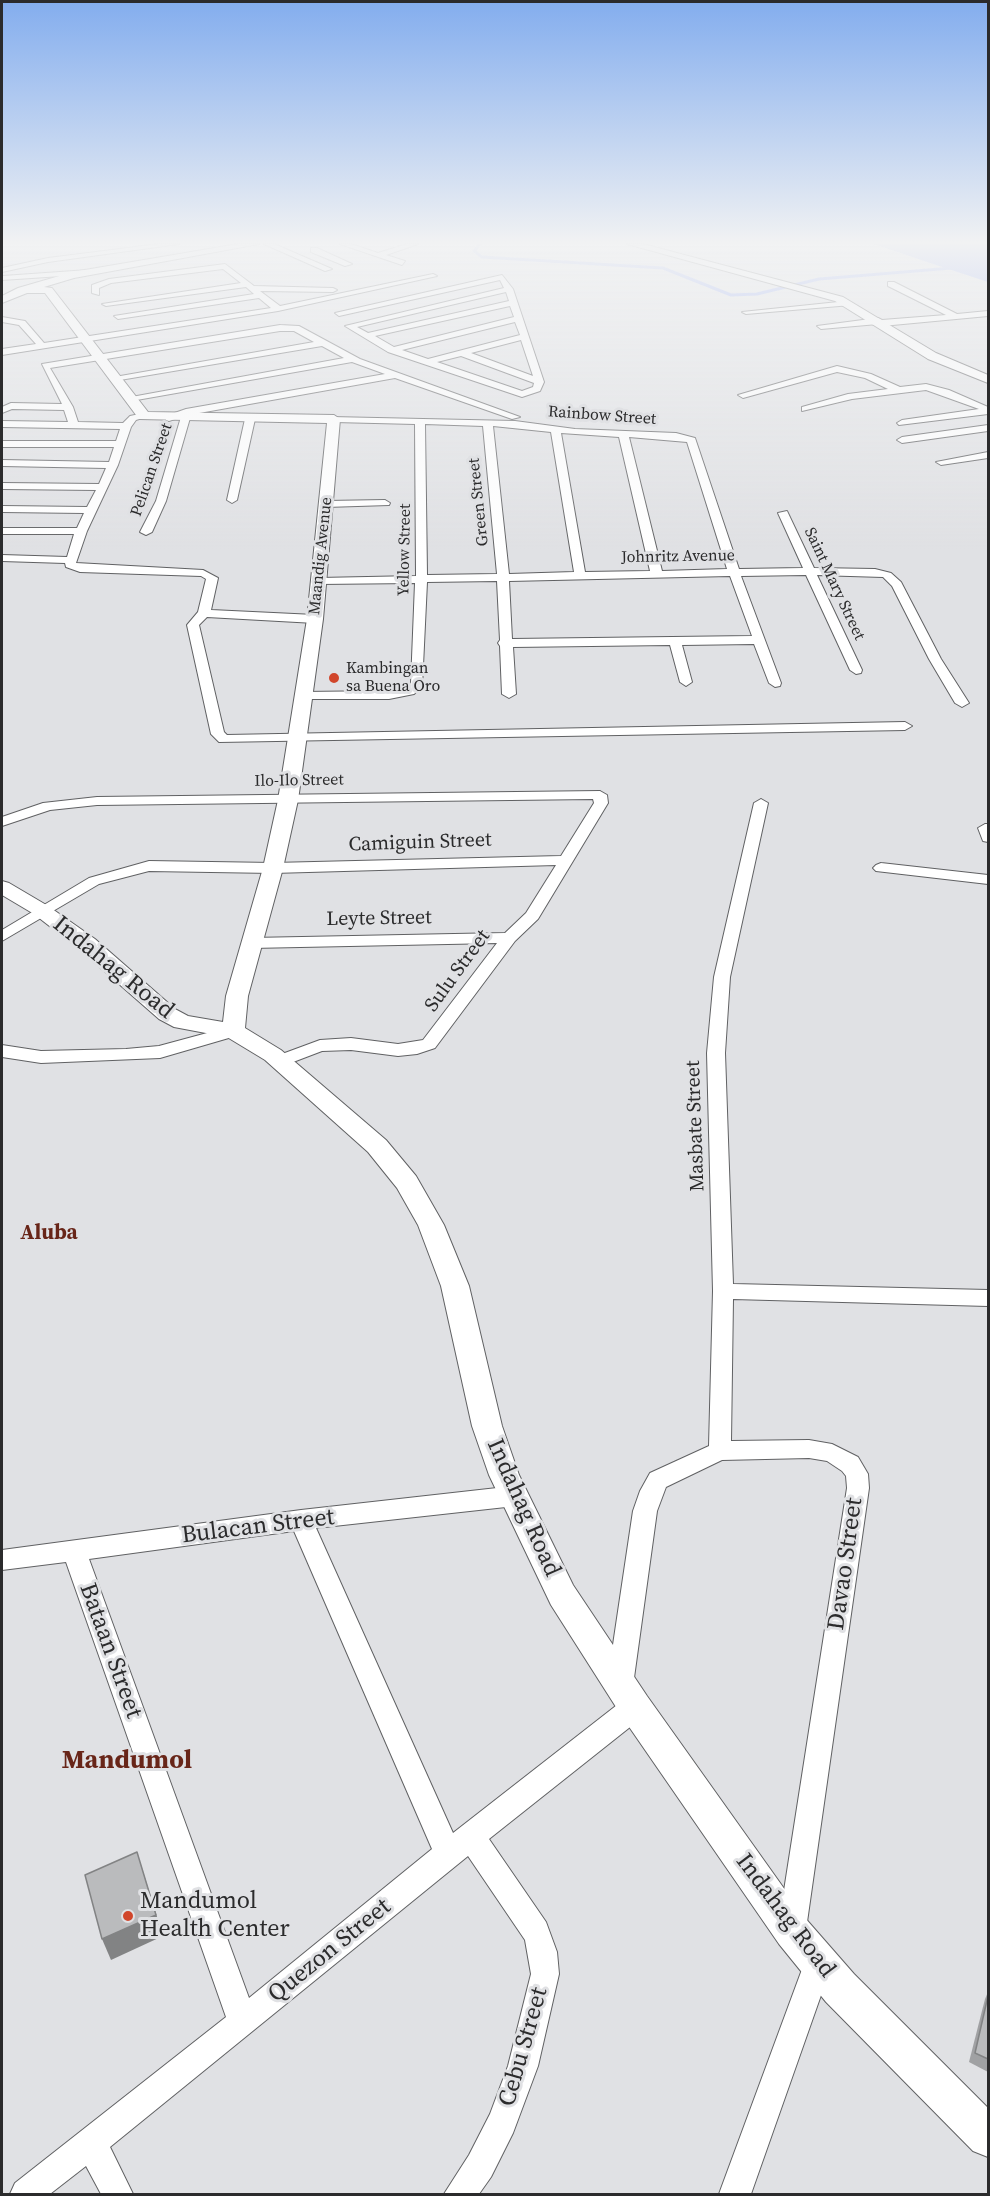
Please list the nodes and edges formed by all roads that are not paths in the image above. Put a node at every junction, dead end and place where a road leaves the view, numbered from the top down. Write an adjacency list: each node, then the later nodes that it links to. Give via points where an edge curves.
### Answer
1 (39, 346): 12 (street)
2 (88, 346): 14 (street)
3 (163, 346): 14 (street)
4 (301, 346): 18 (street)
5 (329, 346): 15 (street)
6 (386, 346): 11 (street)
7 (407, 346): 11 (street)
8 (484, 346): 13 (street)
9 (527, 346): 20 (street)
10 (917, 346): 19 (street)
11 (393, 350): 15 (street); 16 (street)
12 (2, 352)
13 (460, 352): 16 (street); 20 (street)
14 (96, 357): 18 (street); 24 (street, via 45,366)
15 (354, 360): 17 (street); 23 (street)
16 (426, 362): 20 (street, via 522,394 537,389)
17 (397, 375): 29 (street); 30 (street, via 186,412)
18 (114, 378): 23 (street)
19 (988, 379)
20 (539, 382)
21 (901, 391): 22 (street, via 868,376 837,369); 25 (street, via 850,396); 27 (street, via 931,387)
22 (743, 394)
23 (131, 398): 28 (street)
24 (68, 407): 26 (street, via 11,406); 37 (street)
25 (805, 409)
26 (2, 410)
27 (988, 411): 35 (street)
28 (144, 416): 30 (street); 38 (street, via 133,418)
29 (515, 417)
30 (177, 418): 31 (street); 59 (street, Pelican Street, via 161,501)
31 (250, 419): 32 (street); 51 (street)
32 (334, 419): 33 (street, Rainbow Street); 53 (street, Maandig Avenue)
33 (420, 421): 34 (street, Rainbow Street); 66 (street, Yellow Street)
34 (488, 423): 40 (street, Rainbow Street); 67 (street, Green Street)
35 (902, 423)
36 (2, 424): 37 (street)
37 (74, 426): 38 (street)
38 (126, 426): 44 (street)
39 (988, 428): 42 (street)
40 (556, 430): 41 (street, Rainbow Street); 65 (street)
41 (623, 433): 63 (street, Rainbow Street, via 692,440); 64 (street)
42 (902, 440)
43 (2, 444): 44 (street)
44 (120, 444): 48 (street)
45 (988, 455): 46 (street)
46 (941, 462)
47 (2, 463): 48 (street)
48 (113, 465): 50 (street)
49 (2, 486): 50 (street)
50 (101, 487): 55 (street)
51 (232, 500)
52 (385, 503): 53 (street)
53 (327, 504): 68 (street, Maandig Avenue)
54 (2, 509): 55 (street)
55 (91, 510): 58 (street)
56 (783, 513): 62 (street, Saint Mary Street)
57 (2, 531): 58 (street)
58 (81, 531): 61 (street)
59 (146, 532)
60 (2, 558): 61 (street)
61 (70, 560): 69 (street, via 70,565 80,569 208,574 212,578)
62 (811, 570): 63 (street, Johnritz Avenue); 74 (street, Saint Mary Street); 79 (street, Johnritz Avenue, via 866,571 891,578)
63 (734, 572): 64 (street, Johnritz Avenue); 71 (street)
64 (657, 574): 65 (street, Johnritz Avenue)
65 (580, 576): 67 (street, Johnritz Avenue)
66 (422, 578): 67 (street, Johnritz Avenue); 68 (street, Johnritz Avenue); 78 (street, Yellow Street, via 415,688 401,693)
67 (502, 578): 73 (street, Green Street)
68 (319, 581): 70 (street, Maandig Avenue)
69 (204, 613): 70 (street); 81 (street, via 193,625 218,734 227,739)
70 (315, 619): 78 (street, Maandig Avenue)
71 (759, 640): 72 (street); 76 (street)
72 (675, 641): 73 (street); 75 (street)
73 (504, 643): 77 (street, Green Street)
74 (856, 670)
75 (686, 682)
76 (775, 683)
77 (509, 694)
78 (302, 696): 81 (street, Maandig Avenue)
79 (962, 703)
80 (906, 726): 81 (street)
81 (297, 739): 83 (street, Maandig Avenue)
82 (600, 795): 83 (street, Ilo-Ilo Street); 86 (street, Sulu Street, via 601,803)
83 (288, 800): 85 (street, Ilo-Ilo Street, via 68,803 37,808); 87 (street, Maandig Avenue)
84 (761, 803): 98 (street, Masbate Street, via 722,977 716,1053)
85 (2, 822)
86 (568, 860): 87 (street, Camiguin Street); 93 (street, Sulu Street, via 532,916)
87 (273, 868): 91 (street, Camiguin Street, via 178,864 129,869 94,881); 94 (street, Maandig Avenue)
88 (881, 868): 89 (street)
89 (988, 879)
90 (2, 887): 91 (street, Indahag Road)
91 (41, 910): 92 (street, Camiguin Street); 95 (street, Indahag Road, via 103,956 167,1014 182,1022)
92 (2, 936)
93 (509, 938): 94 (street, Leyte Street); 97 (street, Sulu Street, via 429,1044 398,1050 351,1044 320,1046)
94 (251, 943): 95 (street, Maandig Avenue, via 237,996)
95 (233, 1031): 96 (street, via 160,1052 126,1055 41,1057); 97 (street, Indahag Road)
96 (2, 1051)
97 (280, 1061): 101 (street, Indahag Road, via 377,1146 407,1182 430,1225 454,1286 488,1426)
98 (723, 1291): 99 (street); 100 (street, Masbate Street)
99 (988, 1298)
100 (720, 1451): 105 (street, Davao Street, via 658,1480 651,1491 635,1571); 108 (street, Davao Street, via 821,1451 850,1464 857,1474)
101 (514, 1496): 102 (street, Bulacan Street); 105 (street, Indahag Road, via 562,1595)
102 (301, 1520): 103 (street, Bulacan Street); 107 (street)
103 (74, 1551): 104 (street, Bulacan Street); 110 (street, Bataan Street)
104 (2, 1560)
105 (628, 1696): 106 (street, Quezon Street); 108 (street, Indahag Road)
106 (471, 1837): 107 (street, Quezon Street); 115 (street, Cebu Street, via 536,1932 545,1974 523,2066 505,2113 480,2166)
107 (448, 1854): 110 (street, Quezon Street)
108 (792, 1931): 109 (street, Indahag Road)
109 (818, 1964): 111 (street, Indahag Road); 116 (street)
110 (243, 2022): 112 (street, Quezon Street)
111 (988, 2136)
112 (91, 2142): 113 (street, Quezon Street); 114 (street)
113 (26, 2194)
114 (117, 2194)
115 (460, 2194)
116 (735, 2194)

